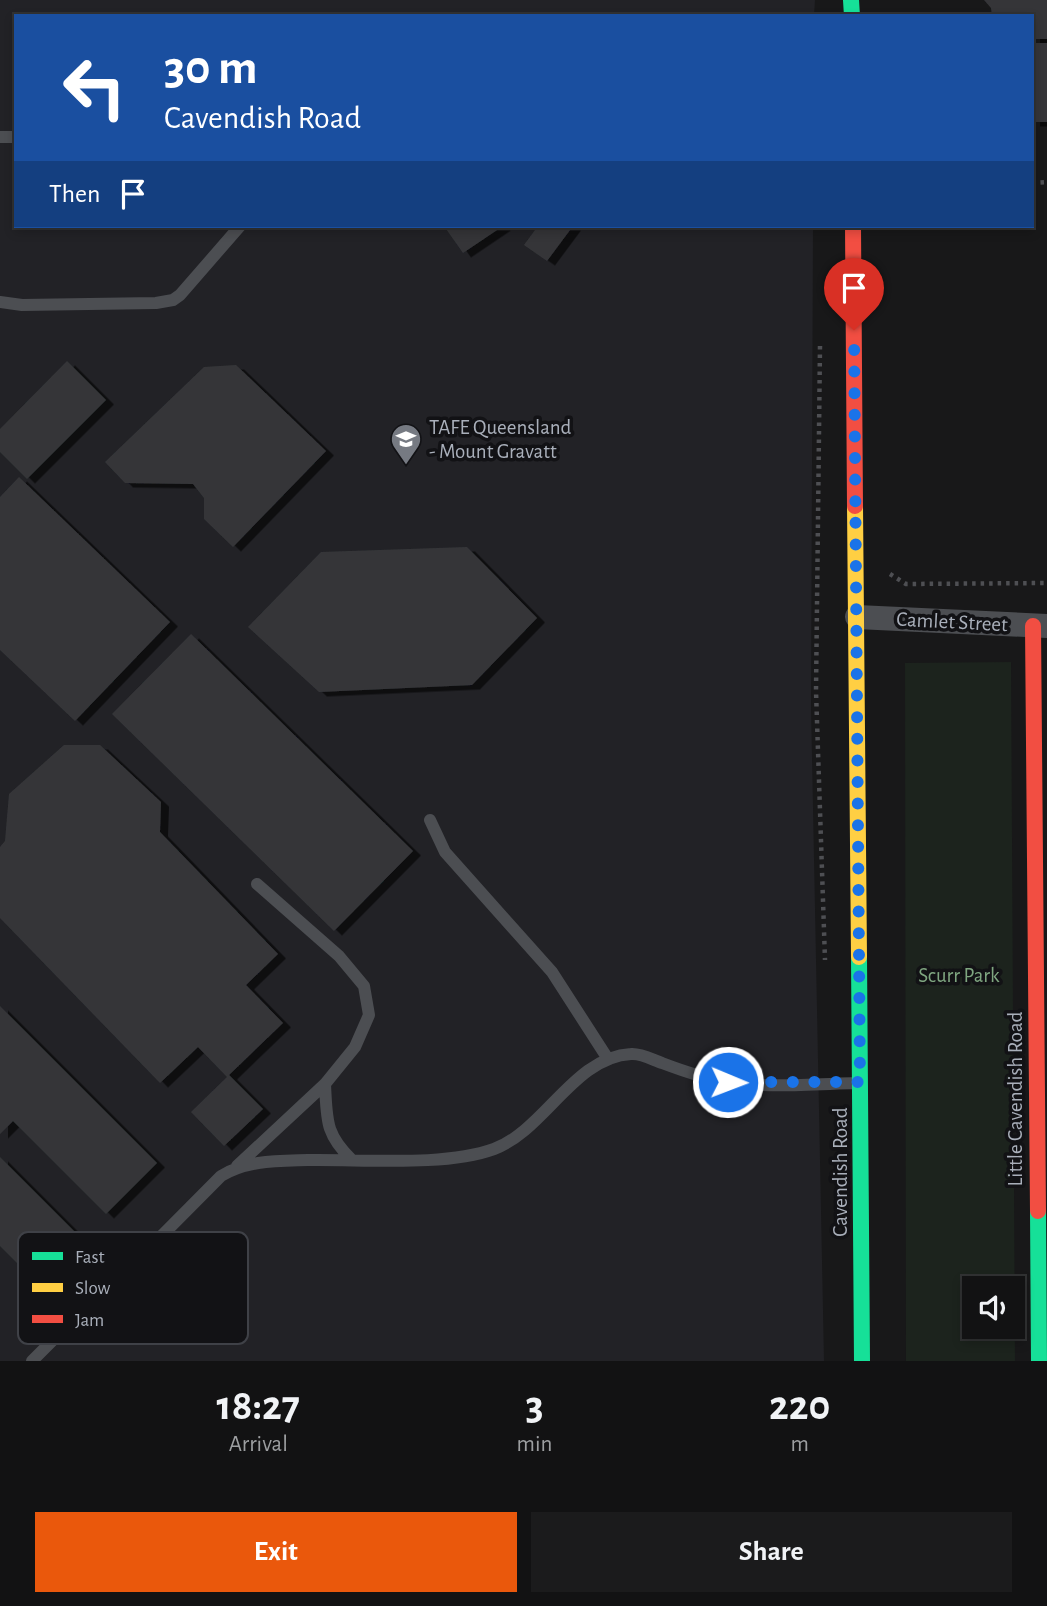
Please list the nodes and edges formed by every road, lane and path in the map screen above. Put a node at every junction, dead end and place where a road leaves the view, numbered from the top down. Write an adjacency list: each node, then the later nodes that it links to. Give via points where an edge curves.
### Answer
1 (238, 228): 3 (lane, via 173,300)
2 (853, 228): 7 (main road, Cavendish Road)
3 (0, 302)
4 (820, 337): 11 (path, via 816,691)
5 (890, 574): 6 (path, via 906,584)
6 (1047, 583)
7 (857, 617): 8 (street, Camlet Street); 13 (main road, Cavendish Road)
8 (1040, 626): 21 (main road, Little Cavendish Road)
9 (430, 820): 12 (lane, via 445,852 552,972)
10 (257, 884): 14 (lane, via 339,956 364,986 369,1015 355,1047)
11 (825, 963)
12 (608, 1059): 13 (lane, via 634,1053 728,1082); 15 (lane, via 589,1069 513,1140 494,1149 439,1160)
13 (860, 1082): 20 (main road, Cavendish Road)
14 (325, 1084): 15 (lane, via 328,1124 336,1145); 16 (lane)
15 (352, 1160): 16 (lane)
16 (235, 1167): 17 (lane)
17 (166, 1232)
18 (49, 1344): 19 (lane)
19 (32, 1361)
20 (862, 1361)
21 (1038, 1361)

